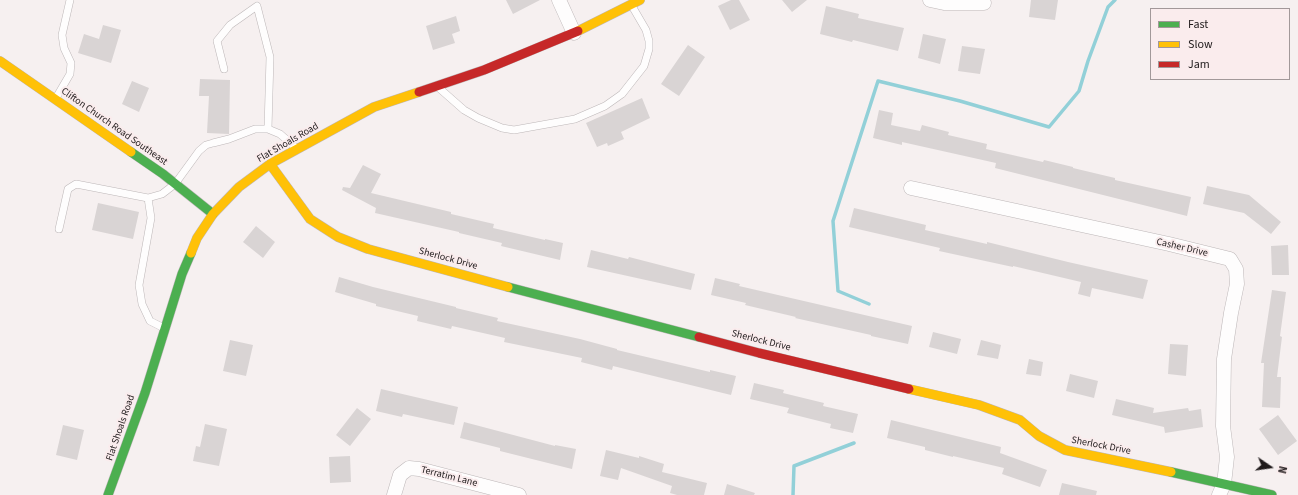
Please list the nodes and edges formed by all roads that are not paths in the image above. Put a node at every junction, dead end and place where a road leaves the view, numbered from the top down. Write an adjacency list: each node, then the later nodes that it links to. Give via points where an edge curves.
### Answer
1 (70, 0): 11 (lane, via 62,35 64,48 71,63 70,74)
2 (559, 0): 7 (street)
3 (640, 0): 6 (street, Flat Shoals Road)
4 (930, 0): 5 (street, via 944,3)
5 (984, 3)
6 (631, 4): 7 (street, Flat Shoals Road); 10 (lane, via 649,40 644,66 622,94 605,106 575,119 514,130 502,128 464,110)
7 (574, 33): 10 (street, Flat Shoals Road, via 484,70)
8 (0, 61): 11 (street, Clifton Church Road Southeast)
9 (224, 69): 12 (lane, via 217,41 230,25 257,6 270,57)
10 (436, 86): 13 (street, Flat Shoals Road, via 374,107)
11 (55, 99): 15 (street, Clifton Church Road Southeast)
12 (268, 129): 13 (lane, via 280,134); 15 (lane, via 255,129 206,145)
13 (297, 149): 14 (street, Flat Shoals Road)
14 (270, 164): 18 (street, Flat Shoals Road, via 239,187); 21 (street, Sherlock Drive, via 310,219 338,237 368,249 759,353 979,405 1020,420 1039,436 1065,450 1143,465)
15 (175, 184): 17 (lane, via 162,194); 18 (street, Clifton Church Road Southeast)
16 (911, 188): 21 (street, Casher Drive, via 1230,259 1236,269 1237,284 1224,360 1223,426 1227,457)
17 (148, 198): 19 (lane, via 76,184 68,189); 20 (lane, via 151,218 140,285 142,304 150,322)
18 (213, 214): 20 (street, Flat Shoals Road, via 191,252)
19 (59, 230)
20 (165, 328): 22 (street, Flat Shoals Road, via 145,393)
21 (1222, 489): 25 (street, Sherlock Drive)
22 (108, 495)
23 (394, 495): 24 (street, Terratim Lane, via 400,476 409,468)
24 (519, 495)
25 (1272, 495)

